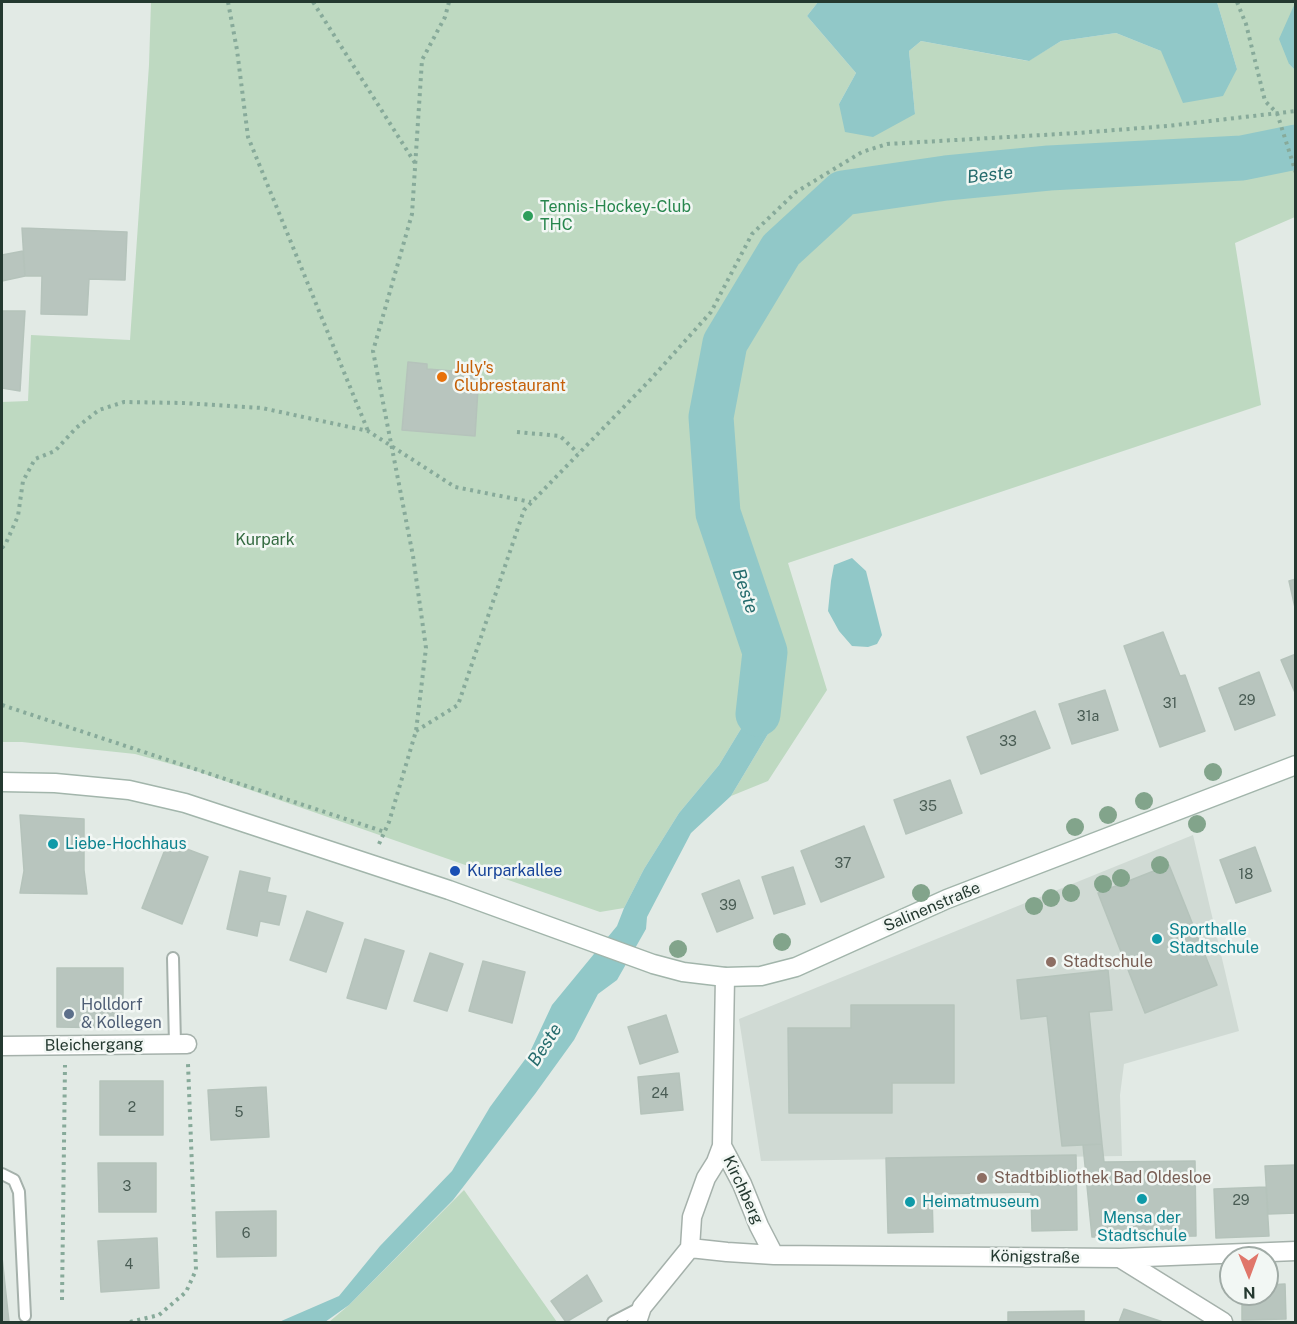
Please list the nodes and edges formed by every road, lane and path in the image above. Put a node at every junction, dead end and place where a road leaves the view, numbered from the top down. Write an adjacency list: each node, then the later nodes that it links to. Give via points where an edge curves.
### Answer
1 (228, 2): 9 (path, via 248,137)
2 (313, 2): 7 (path)
3 (449, 2): 7 (path, via 422,60)
4 (1238, 2): 6 (path, via 1265,101)
5 (1296, 111): 6 (path)
6 (1277, 113): 8 (path); 12 (path, via 1077,133 896,143 862,152 796,192 752,234 711,312)
7 (416, 164): 11 (path, via 412,214 373,351)
8 (1296, 173)
9 (368, 431): 11 (path); 14 (path, via 262,408 124,402 99,410 55,451 35,459 23,481 18,516)
10 (517, 432): 12 (path, via 560,436)
11 (390, 447): 13 (path, via 455,487); 16 (path, via 413,556 426,648)
12 (578, 453): 13 (path)
13 (531, 502): 16 (path, via 524,510 458,705)
14 (2, 548)
15 (2, 705): 19 (path)
16 (416, 731): 19 (path)
17 (1296, 765): 22 (street, Salinenstraße, via 947,900 796,967 761,976)
18 (2, 782): 20 (street, via 129,790 185,803)
19 (385, 832): 20 (path)
20 (370, 864): 22 (street, via 653,964)
21 (173, 958): 23 (lane)
22 (725, 977): 26 (street)
23 (181, 1044): 25 (street, Bleichergang); 35 (path, via 196,1270 186,1292 159,1314)
24 (2, 1046): 25 (street, Bleichergang)
25 (65, 1046): 32 (path)
26 (722, 1146): 28 (street, Kirchberg, via 692,1217); 30 (street, Kirchberg)
27 (2, 1174): 34 (lane, via 14,1180 19,1192)
28 (690, 1248): 30 (street); 33 (street)
29 (1296, 1251): 31 (street, Königstraße)
30 (774, 1255): 31 (street, Königstraße)
31 (1120, 1258): 37 (street)
32 (62, 1300)
33 (640, 1315): 36 (lane)
34 (25, 1316)
35 (130, 1323)
36 (613, 1323)
37 (1223, 1323)

